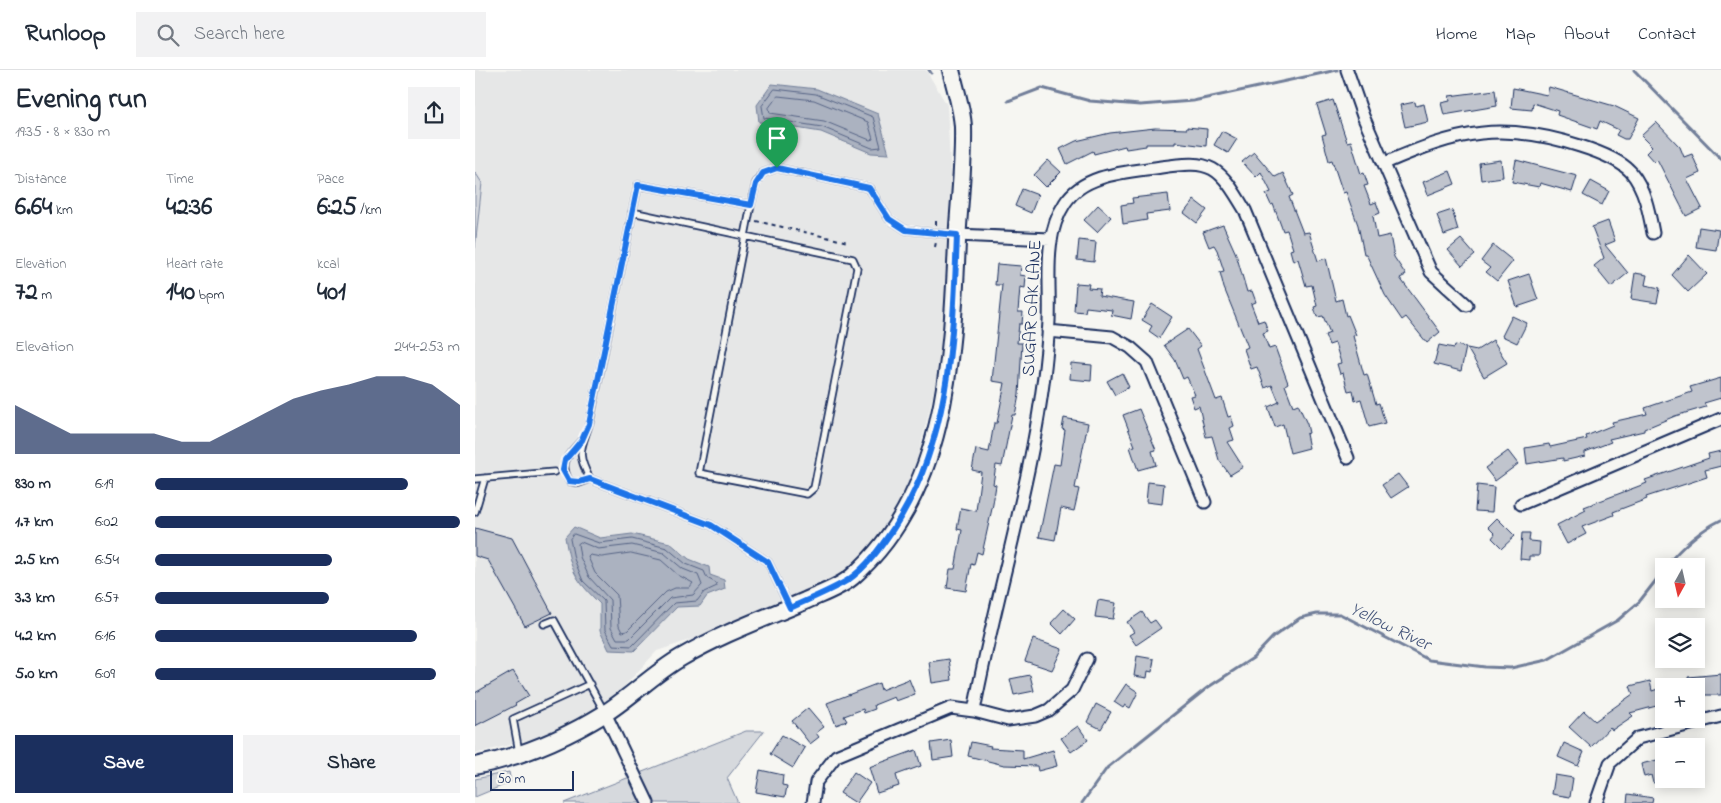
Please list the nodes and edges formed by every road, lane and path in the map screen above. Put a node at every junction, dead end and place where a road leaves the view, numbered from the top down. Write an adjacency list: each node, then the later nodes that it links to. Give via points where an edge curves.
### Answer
1 (951, 70): 8 (street, via 963,124)
2 (1347, 70): 3 (street, via 1363,116)
3 (1385, 163): 7 (street, via 1446,139 1484,131 1552,137 1599,152 1630,172 1643,192); 12 (street, via 1431,272)
4 (751, 205): 5 (lane, via 638,185); 8 (lane, via 756,184 763,173 777,168 869,188 889,219 906,230); 9 (lane)
5 (632, 212): 9 (lane); 15 (lane, via 590,421)
6 (758, 214): 11 (path, via 756,222)
7 (1653, 232)
8 (957, 235): 10 (street); 24 (street, via 954,314 945,394 935,439 906,510 878,551 850,579)
9 (745, 236): 9 (lane, via 699,473 807,494 814,488 857,268 853,259)
10 (1050, 239): 13 (street, SUGAR OAK LANE); 16 (street, SUGAR OAK LANE, via 1066,201 1086,183 1116,174 1184,164 1201,164 1221,174 1245,210)
11 (848, 242)
12 (1467, 305)
13 (1048, 331): 21 (street, via 1112,337 1147,362); 28 (street, SUGAR OAK LANE, via 1045,380)
14 (1721, 419): 22 (street)
15 (582, 440): 20 (lane, via 582,464); 20 (lane, via 565,460 563,470 569,481)
16 (1348, 458)
17 (554, 472): 18 (lane)
18 (485, 478): 19 (lane); 23 (lane)
19 (475, 479)
20 (590, 479): 24 (lane, via 711,525 768,562)
21 (1205, 502)
22 (1521, 504)
23 (475, 512)
24 (790, 608): 29 (street, via 702,645 673,662)
25 (544, 624): 27 (lane, via 554,620)
26 (1087, 659): 28 (street, via 1072,690 1049,710 1035,716 1008,720)
27 (589, 684): 29 (lane); 31 (lane, via 513,719)
28 (974, 711): 34 (street, via 951,708 835,756 816,782)
29 (605, 713): 31 (street, via 565,735); 33 (street)
30 (1721, 716): 35 (street, via 1638,738 1611,763)
31 (519, 753): 32 (street)
32 (475, 766)
33 (648, 803)
34 (813, 803)
35 (1596, 803)

